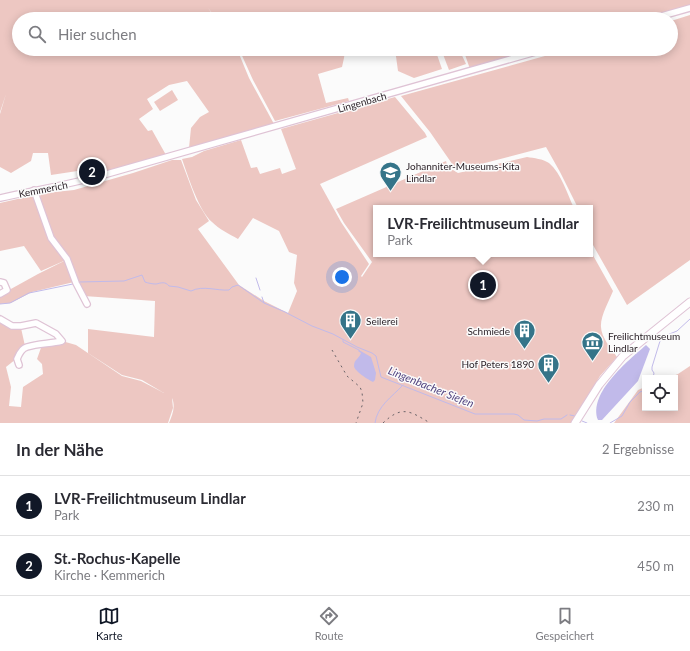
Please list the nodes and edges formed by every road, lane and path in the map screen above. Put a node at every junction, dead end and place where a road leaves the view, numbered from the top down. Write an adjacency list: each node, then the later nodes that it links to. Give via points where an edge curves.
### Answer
1 (690, 8): 2 (street)
2 (676, 12)
3 (521, 56): 4 (street, Lingenbach)
4 (179, 153): 5 (street, Kemmerich, via 70,184)
5 (34, 190): 6 (street, Kemmerich); 10 (street, via 51,238 67,259)
6 (0, 198)
7 (0, 282): 8 (street, via 4,283 7,290)
8 (0, 294)
9 (690, 302): 13 (main road, via 622,356 599,385)
10 (87, 304)
11 (0, 319): 12 (street, via 12,326 36,323 56,334 62,341 25,347 17,359)
12 (19, 365)
13 (575, 423)

